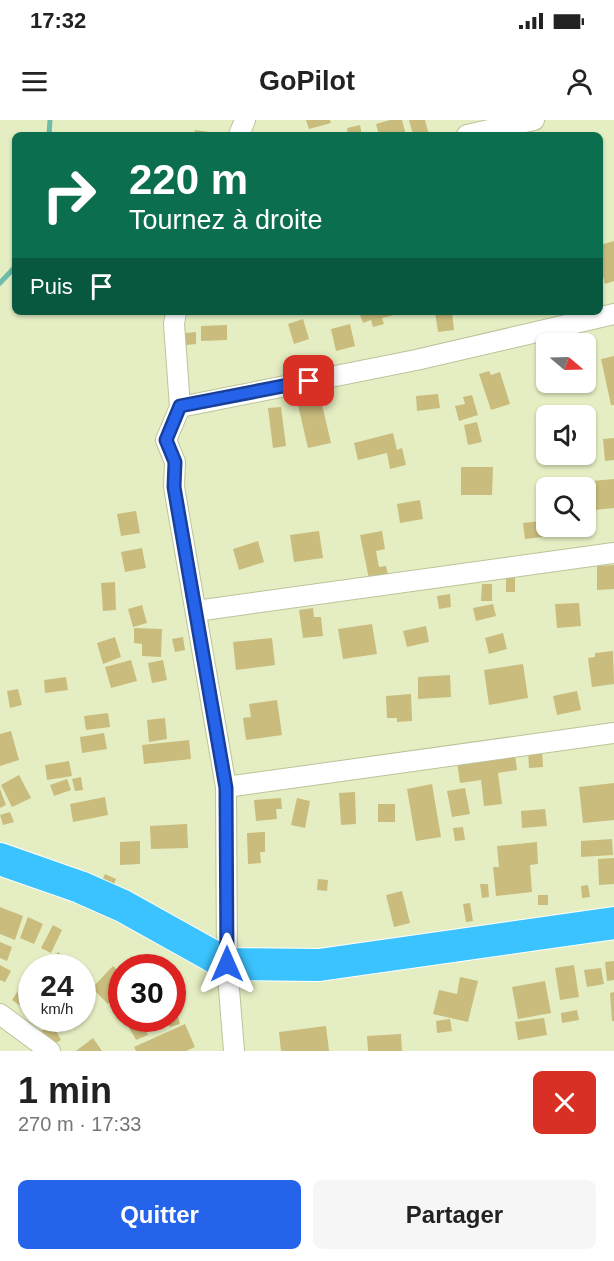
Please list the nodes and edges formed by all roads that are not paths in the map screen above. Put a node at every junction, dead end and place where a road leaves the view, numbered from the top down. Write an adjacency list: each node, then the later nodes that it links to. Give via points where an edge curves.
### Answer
1 (534, 120): 2 (street)
2 (480, 132)
3 (614, 314): 5 (street, via 416,360)
4 (176, 315): 5 (street)
5 (180, 406): 7 (street, via 166,440 175,462 174,487)
6 (614, 553): 7 (street)
7 (196, 611): 9 (street)
8 (614, 733): 9 (street)
9 (226, 788): 12 (street)
10 (0, 859): 12 (highway, via 123,906)
11 (614, 922): 12 (highway, via 318,965)
12 (227, 964): 15 (street)
13 (0, 1014): 14 (street)
14 (50, 1051)
15 (234, 1051)

